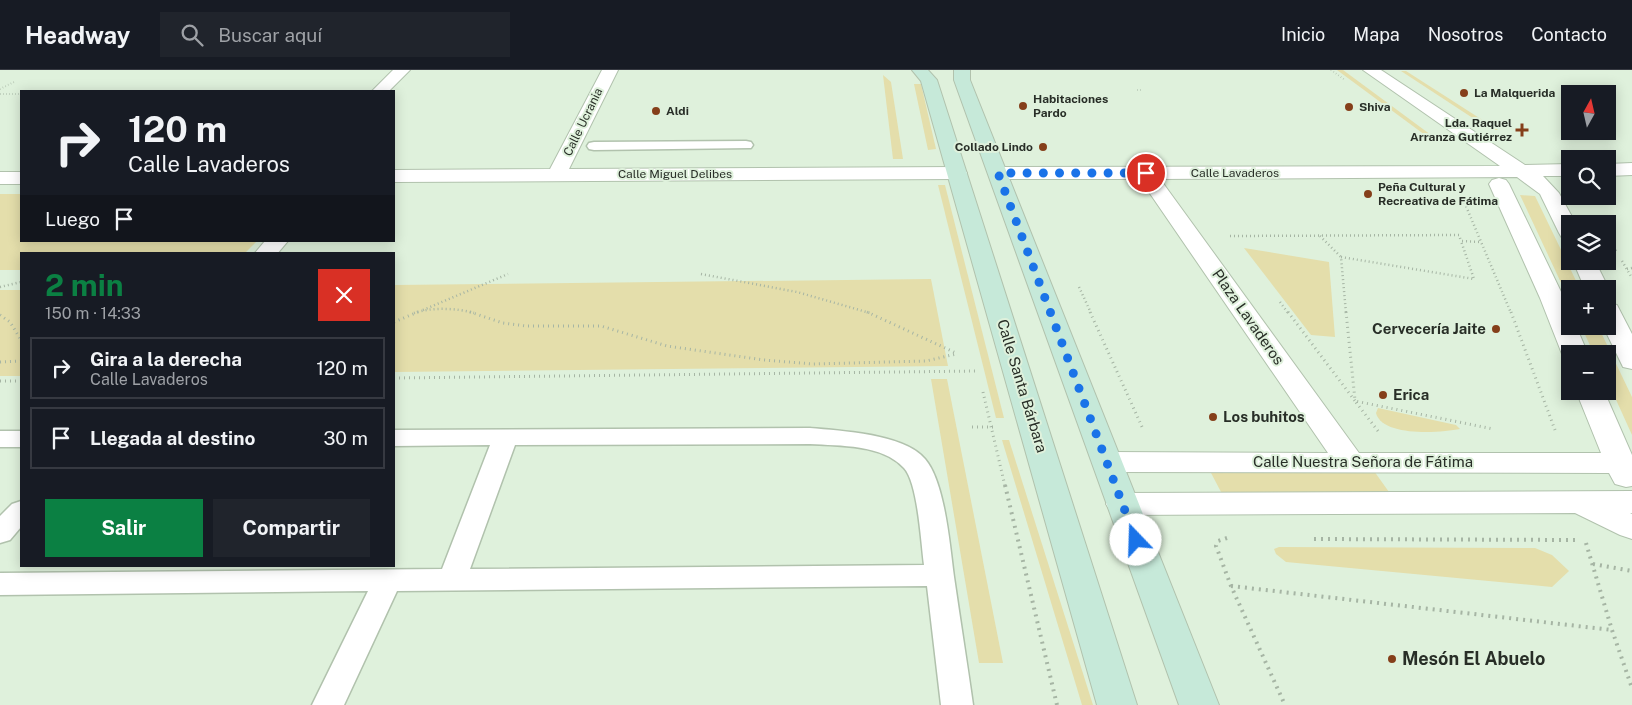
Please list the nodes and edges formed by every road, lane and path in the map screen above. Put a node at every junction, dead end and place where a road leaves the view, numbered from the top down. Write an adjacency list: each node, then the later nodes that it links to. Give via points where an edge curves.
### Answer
1 (402, 70): 8 (street)
2 (610, 70): 24 (street, Calle Ucrania)
3 (920, 70): 20 (main road, Calle Santa Bárbara, via 929,80)
4 (962, 70): 21 (main road, via 962,80)
5 (1371, 70): 19 (street)
6 (16, 81): 7 (path)
7 (0, 89)
8 (381, 90)
9 (1136, 90): 10 (path)
10 (1141, 90)
11 (0, 94): 12 (path)
12 (20, 94)
13 (746, 145): 14 (lane)
14 (594, 146)
15 (1561, 170): 19 (street, Calle Lavaderos)
16 (1616, 170): 17 (street)
17 (1632, 170)
18 (1616, 171): 25 (lane)
19 (1522, 172): 23 (street, Calle Lavaderos); 29 (street, via 1509,175); 31 (street, via 1544,184)
20 (957, 173): 24 (street, Calle Miguel Delibes); 95 (main road, Calle Santa Bárbara)
21 (998, 173): 22 (street, Calle Lavaderos); 73 (main road)
22 (1146, 173): 23 (street, Calle Lavaderos); 72 (street, Plaza Lavaderos)
23 (1442, 173): 29 (street, Calle Lavaderos, via 1464,174)
24 (557, 175): 26 (street, Calle Miguel Delibes)
25 (1632, 175)
26 (395, 176)
27 (0, 178): 28 (street)
28 (20, 178)
29 (1499, 184): 52 (street)
30 (1462, 197): 36 (path)
31 (1561, 215)
32 (1226, 236): 33 (path)
33 (1320, 236): 34 (path, via 1458,234); 38 (path)
34 (1461, 241): 36 (path); 38 (path, via 1474,279)
35 (276, 242): 37 (street)
36 (1481, 242): 67 (path)
37 (267, 252)
38 (1341, 256): 63 (path)
39 (1632, 268): 40 (path)
40 (1627, 269)
41 (508, 274): 47 (path)
42 (701, 274): 47 (path, via 788,291 852,308 889,320 956,354 926,360 813,364 668,346 601,326 518,325 464,310)
43 (20, 282): 45 (path)
44 (1078, 285): 66 (path)
45 (0, 288)
46 (1279, 301): 63 (path)
47 (417, 312): 49 (path)
48 (0, 315): 51 (path, via 10,322)
49 (395, 322)
50 (1616, 327): 53 (street)
51 (20, 338)
52 (1571, 345)
53 (1632, 361)
54 (0, 362): 55 (path)
55 (20, 362)
56 (976, 362): 57 (path)
57 (978, 371): 58 (path); 60 (path)
58 (395, 378)
59 (0, 380): 61 (path)
60 (980, 380)
61 (20, 381)
62 (983, 390): 94 (path)
63 (1355, 400): 65 (path); 72 (path, via 1383,438)
64 (1594, 400): 74 (street, Calle Nuestra Señora de Fátima)
65 (1494, 429)
66 (1145, 433)
67 (1557, 434)
68 (395, 438): 69 (lane)
69 (505, 438): 85 (lane, via 810,436 854,439 894,449 916,464 929,498); 86 (lane)
70 (0, 439): 71 (lane)
71 (20, 439)
72 (1341, 450): 73 (street, Calle Nuestra Señora de Fátima); 74 (street, Calle Nuestra Señora de Fátima)
73 (1106, 462): 77 (main road)
74 (1628, 473)
75 (1574, 502): 76 (street); 77 (street); 79 (street)
76 (1632, 502)
77 (1122, 504): 96 (main road)
78 (20, 511): 80 (lane)
79 (1632, 527)
80 (0, 533)
81 (1236, 538): 89 (path, via 1218,541 1216,546)
82 (1306, 539): 83 (path, via 1586,540)
83 (1593, 564): 84 (path); 90 (path)
84 (1632, 570)
85 (940, 575): 86 (lane); 93 (lane)
86 (452, 579): 87 (lane)
87 (388, 580): 88 (lane); 92 (lane)
88 (0, 584)
89 (1231, 586): 90 (path); 97 (path)
90 (1612, 630): 91 (path)
91 (1632, 688)
92 (328, 705)
93 (957, 705)
94 (1057, 705)
95 (1117, 705)
96 (1199, 705)
97 (1285, 705)

